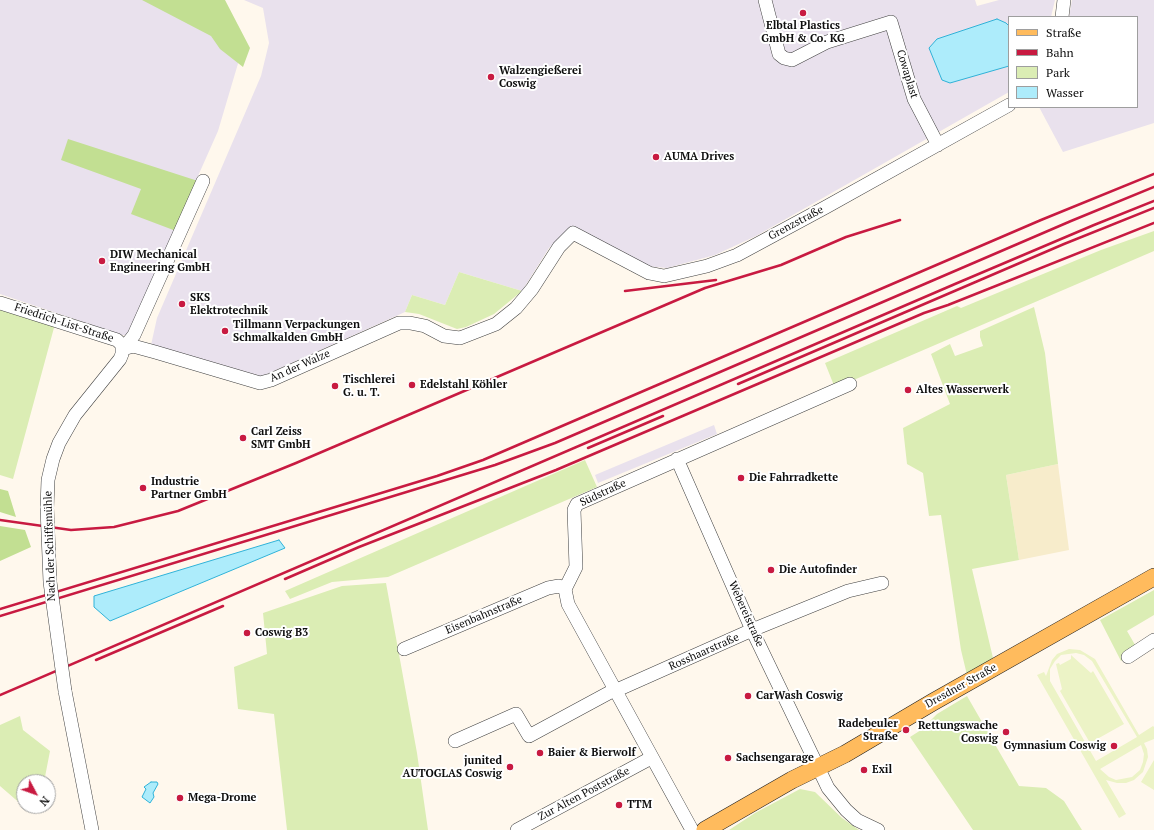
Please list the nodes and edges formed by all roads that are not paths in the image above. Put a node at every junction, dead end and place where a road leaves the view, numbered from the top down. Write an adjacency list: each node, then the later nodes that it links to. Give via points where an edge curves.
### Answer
1 (765, 0): 5 (street, Cowaplast, via 779,54 792,60 827,42 891,22 914,99)
2 (1064, 0): 3 (street)
3 (1062, 16)
4 (1008, 106): 5 (street, Grenzstraße)
5 (938, 145): 7 (street, Grenzstraße, via 874,182 737,254 678,274 664,276 649,273)
6 (203, 181): 9 (street, Nach der Schiffsmühle, via 134,335)
7 (573, 233): 9 (street, An der Walze, via 559,247 532,289 516,308 496,324 460,338 444,336 426,326 399,323 260,383 133,346)
8 (0, 303): 9 (street, Friedrich-List-Straße, via 117,340 121,342)
9 (123, 349): 23 (street, Nach der Schiffsmühle, bridge, via 120,359 75,414 59,442 48,480 50,582 65,691)
10 (850, 384): 11 (street, Südstraße)
11 (677, 459): 14 (street, Südstraße, via 577,504 573,518 576,567); 15 (street, Webereistraße)
12 (1154, 577): 22 (main road, Dresdner Straße)
13 (882, 583): 15 (street, Rosshaarstraße, via 848,591)
14 (565, 589): 17 (street, Eisenbahnstraße, via 560,586 548,588); 19 (street, via 565,596 572,611)
15 (752, 630): 19 (street, Rosshaarstraße); 22 (street, Webereistraße)
16 (1154, 640): 18 (street)
17 (404, 649)
18 (1128, 657)
19 (616, 689): 20 (street, Rosshaarstraße, via 529,736 516,714); 21 (street)
20 (455, 741)
21 (651, 758): 24 (street, Zur Alten Poststraße); 25 (street)
22 (819, 767): 26 (main road, Dresdner Straße); 27 (street, via 828,788 846,810 857,820)
23 (92, 830)
24 (517, 830)
25 (692, 830)
26 (705, 830)
27 (878, 830)

